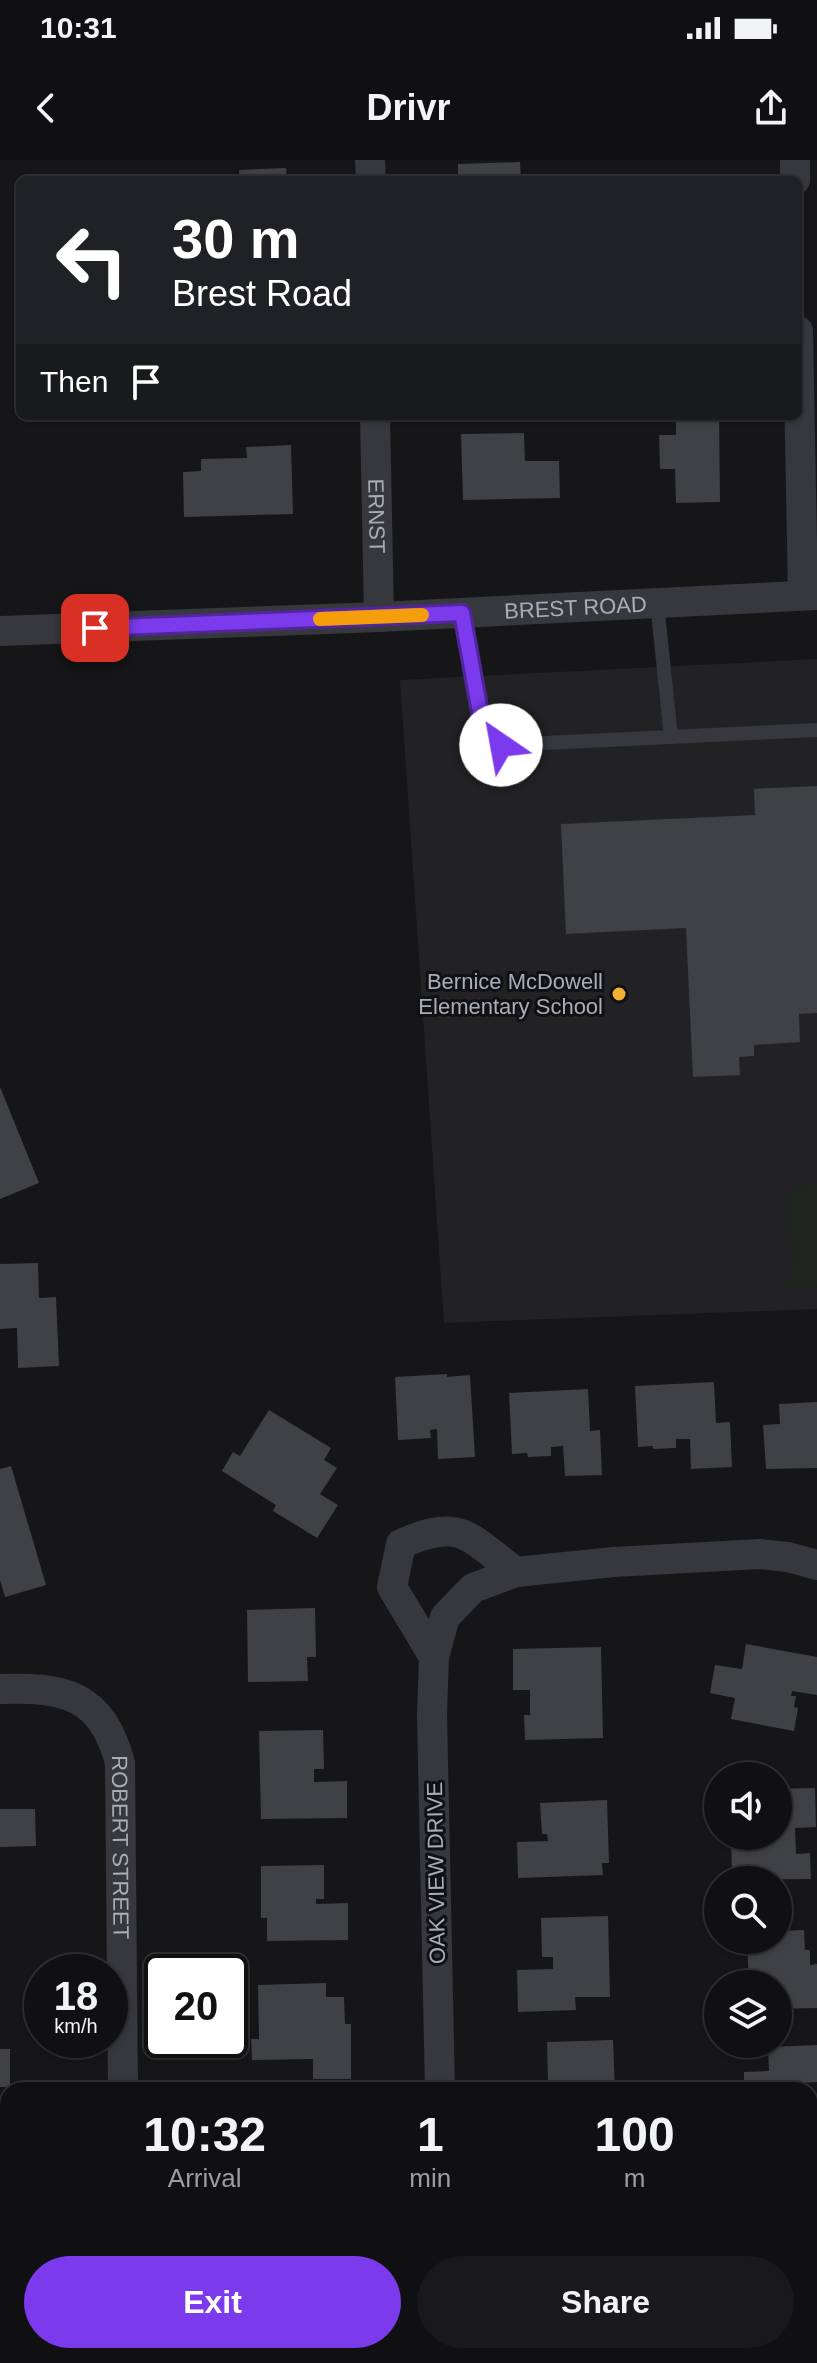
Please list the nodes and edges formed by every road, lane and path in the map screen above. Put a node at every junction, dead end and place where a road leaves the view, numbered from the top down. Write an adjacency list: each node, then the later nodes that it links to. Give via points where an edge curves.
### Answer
1 (802, 419): 3 (street)
2 (375, 420): 6 (street, ERNST)
3 (810, 595): 4 (street, BREST ROAD)
4 (657, 603): 5 (street, BREST ROAD); 9 (lane)
5 (462, 613): 6 (street, BREST ROAD); 9 (lane, via 483,729 501,745)
6 (379, 617): 7 (street, BREST ROAD)
7 (0, 631)
8 (817, 730): 9 (lane)
9 (671, 737)
10 (817, 1565): 11 (street, OAK VIEW DRIVE, via 760,1554)
11 (516, 1572): 12 (street, OAK VIEW DRIVE, via 473,1588 464,1597 445,1617); 12 (street, via 460,1531 429,1532 401,1544 392,1587)
12 (434, 1657): 15 (street, OAK VIEW DRIVE)
13 (0, 1689): 14 (street, ROBERT STREET, via 59,1691 80,1700 99,1716 114,1740 120,1763)
14 (123, 2082)
15 (440, 2082)

